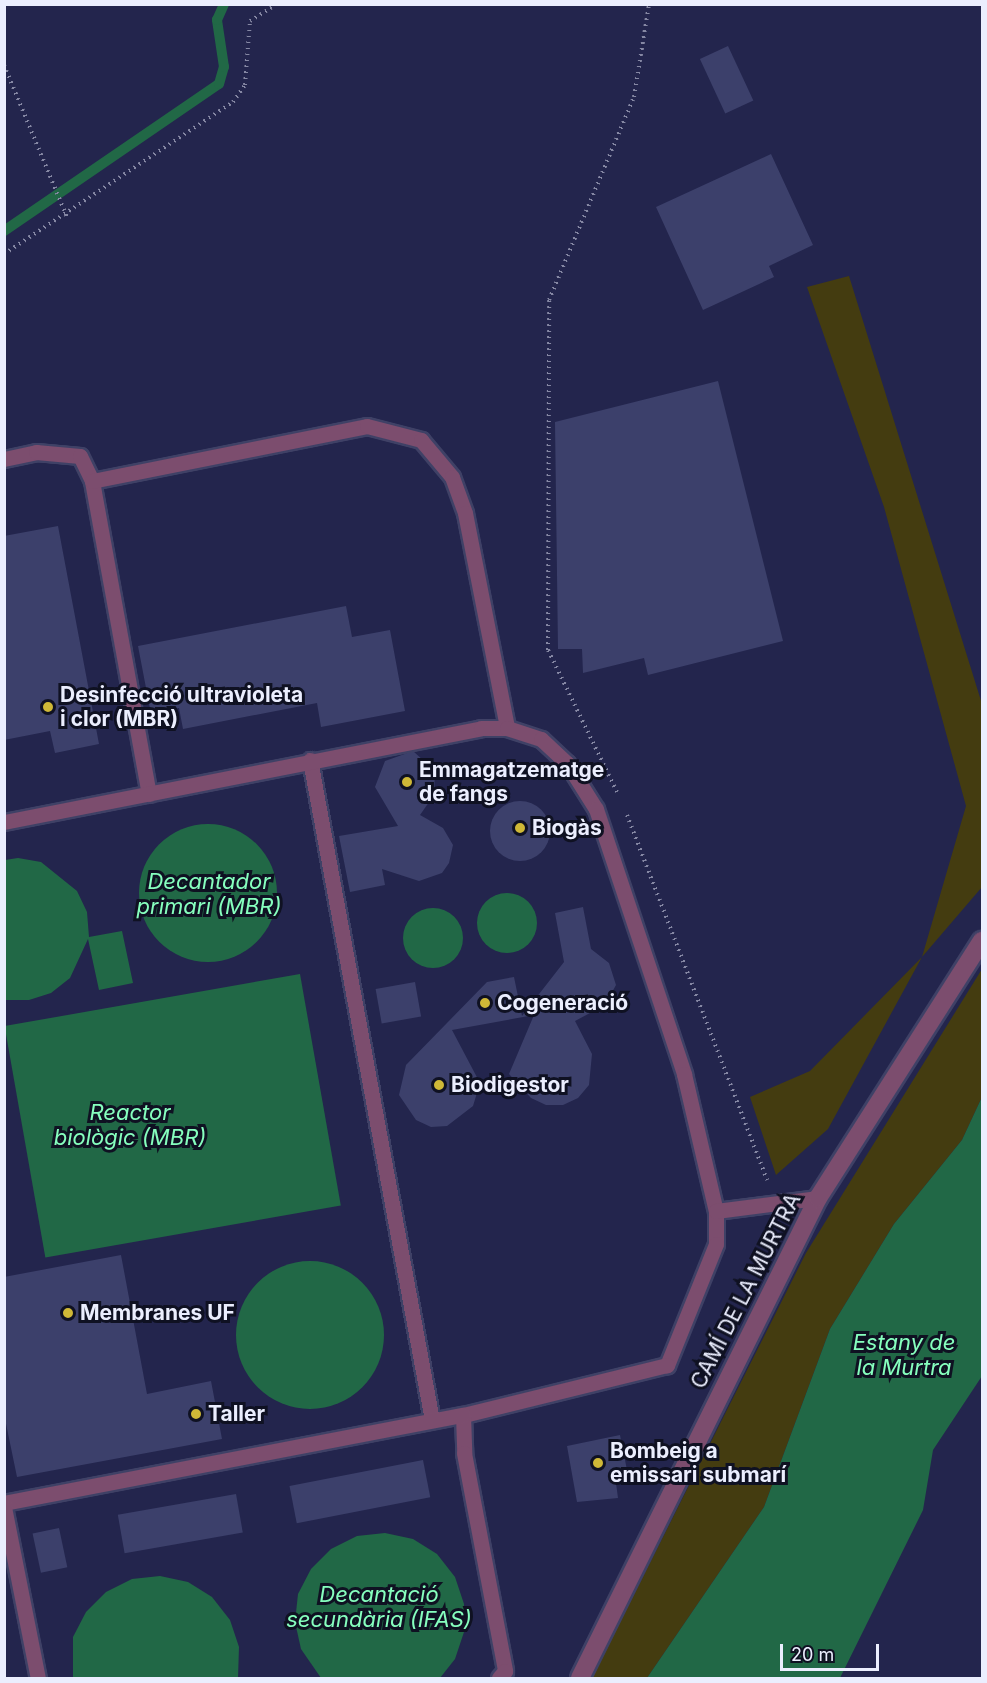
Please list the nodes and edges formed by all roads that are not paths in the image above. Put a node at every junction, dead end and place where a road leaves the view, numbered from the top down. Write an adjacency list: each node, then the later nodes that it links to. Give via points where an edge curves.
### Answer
1 (4, 459): 2 (lane, via 36,452 80,456)
2 (92, 481): 3 (lane, via 367,426 421,440 452,477 465,513); 5 (lane)
3 (507, 728): 4 (lane, via 481,728); 9 (lane, via 541,739 567,763 596,809 684,1074)
4 (310, 760): 5 (lane); 11 (lane)
5 (149, 794): 6 (lane)
6 (4, 822)
7 (982, 941): 8 (street, CAMÍ DE LA MURTRA)
8 (818, 1198): 9 (lane); 15 (street, CAMÍ DE LA MURTRA)
9 (716, 1211): 10 (lane, via 716,1244 667,1365)
10 (463, 1415): 11 (lane); 14 (lane, via 464,1453 505,1671)
11 (432, 1420): 12 (lane)
12 (4, 1505): 13 (lane)
13 (39, 1678)
14 (499, 1678)
15 (579, 1678)

